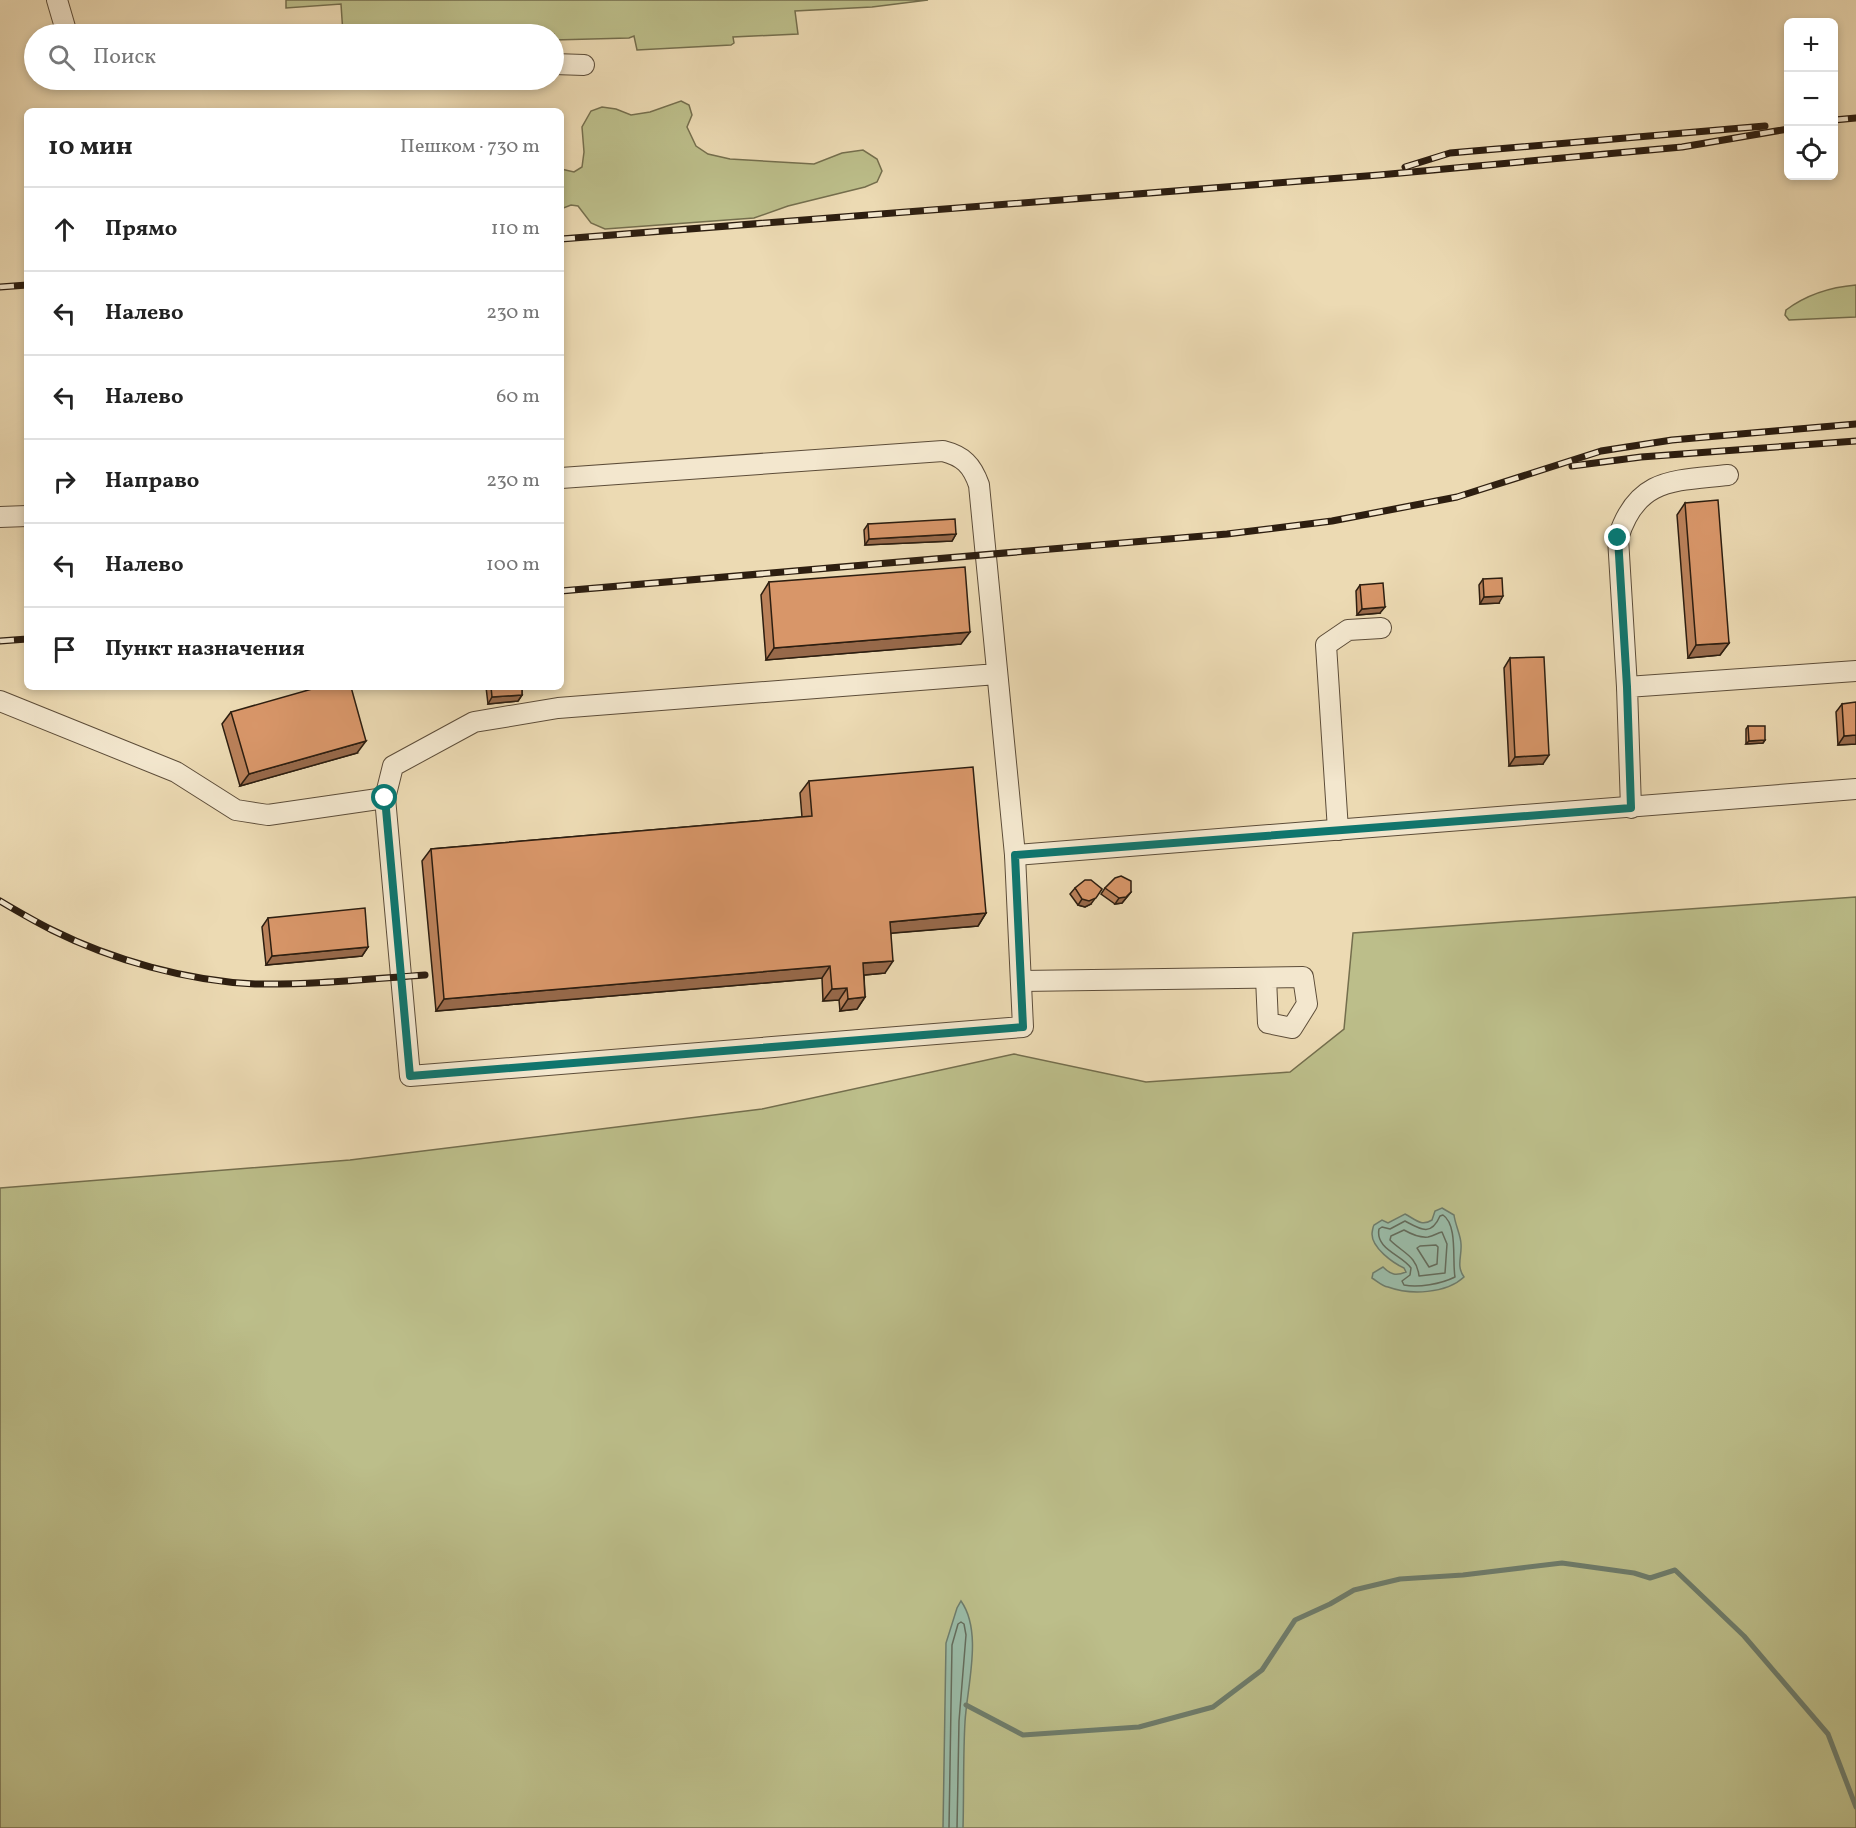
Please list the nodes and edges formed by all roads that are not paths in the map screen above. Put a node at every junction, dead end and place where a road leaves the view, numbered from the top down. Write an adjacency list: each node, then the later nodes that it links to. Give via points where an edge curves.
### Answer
1 (57, 0): 2 (street)
2 (64, 24)
3 (564, 64): 4 (street)
4 (584, 65)
5 (1728, 475): 12 (street, via 1668,481 1638,499 1623,520 1618,538)
6 (564, 478): 11 (street, via 943,451 956,454 966,461 979,485)
7 (24, 516): 8 (street)
8 (0, 518)
9 (1381, 628): 17 (street, via 1348,630 1326,645)
10 (1856, 671): 12 (street)
11 (997, 674): 15 (street, via 558,708 474,722 393,766); 18 (street)
12 (1627, 687): 16 (street)
13 (0, 700): 15 (street, via 176,772 236,810 268,815)
14 (1856, 789): 16 (street)
15 (385, 798): 20 (street, via 410,1076 1023,1027)
16 (1631, 808): 17 (street)
17 (1338, 830): 18 (street)
18 (1015, 855): 20 (street)
19 (1266, 978): 20 (street)
20 (1021, 981)

